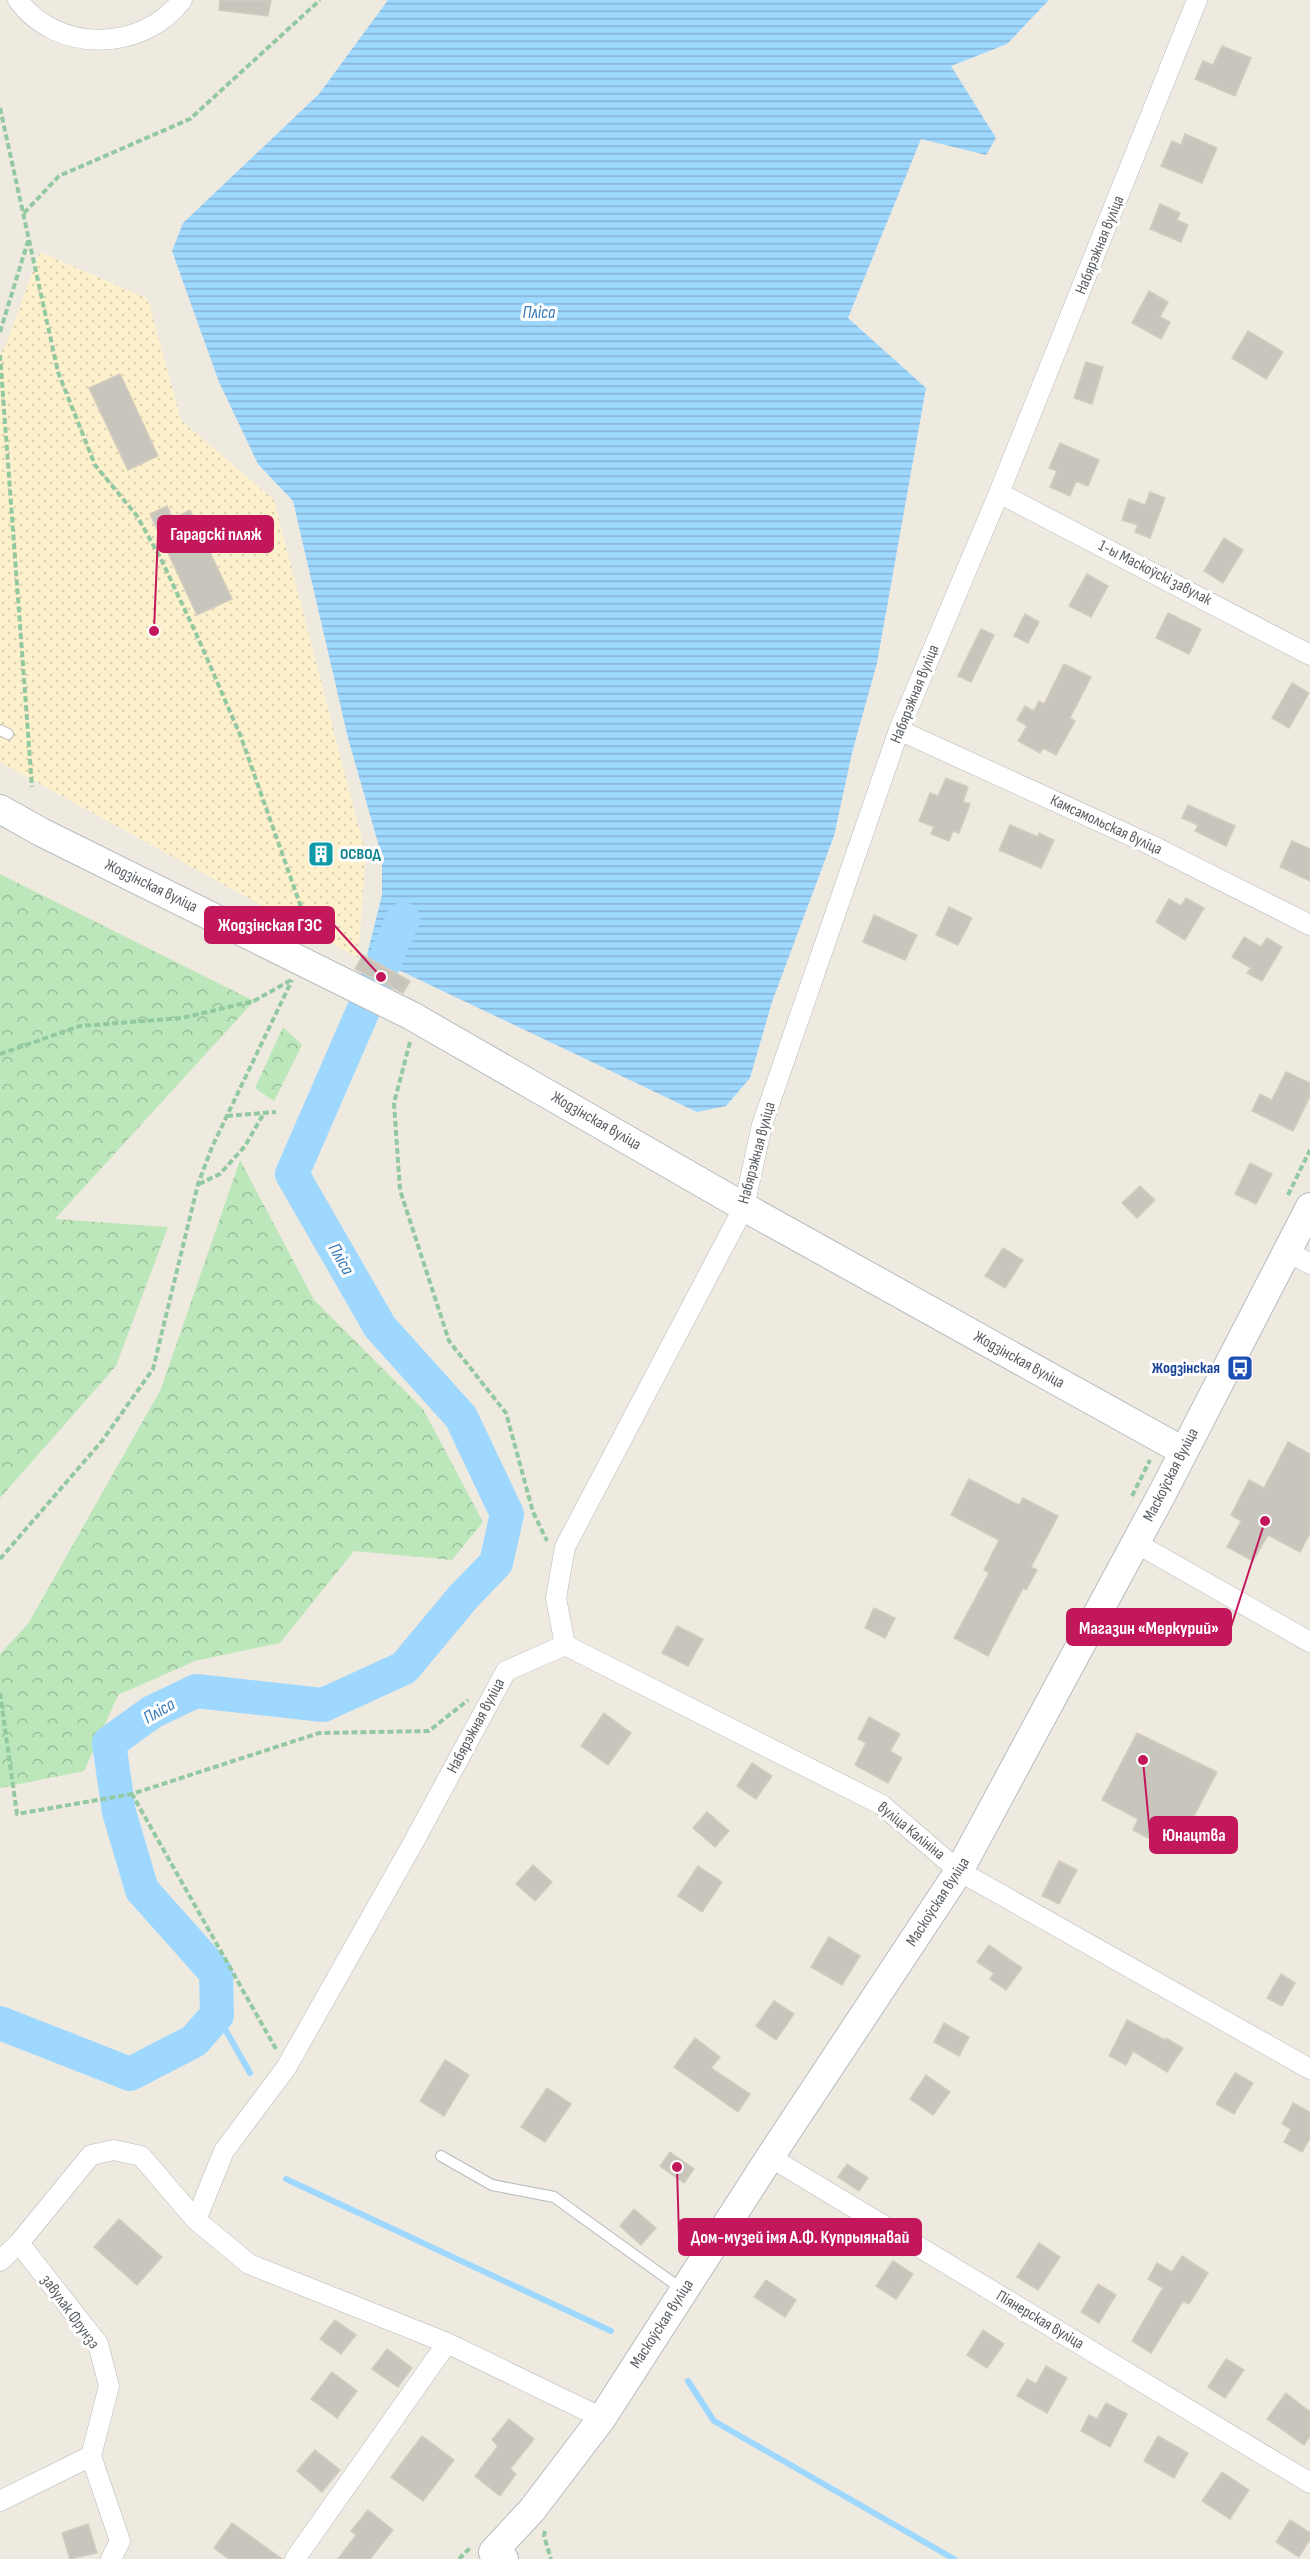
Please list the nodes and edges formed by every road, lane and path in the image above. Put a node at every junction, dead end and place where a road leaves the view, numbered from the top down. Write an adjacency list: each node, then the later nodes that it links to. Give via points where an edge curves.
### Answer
1 (18, 0): 2 (street, via 25,10 52,29 83,40 115,40 147,30 174,11)
2 (182, 0)
3 (320, 0): 6 (path, via 190,119 59,176)
4 (1197, 0): 10 (street, Набярэжная вуліца)
5 (0, 108): 6 (path)
6 (23, 214): 7 (path)
7 (29, 239): 8 (path); 16 (path, via 58,372 95,465 137,516 161,559 241,737 307,924)
8 (0, 332)
9 (0, 355): 13 (path)
10 (999, 493): 11 (street, 1-ы Маскоўскі завулак); 12 (street, Набярэжная вуліца)
11 (1310, 655)
12 (899, 730): 15 (street, Камсамольская вуліца, via 1151,845); 23 (street, Набярэжная вуліца, via 762,1125)
13 (32, 787)
14 (0, 809): 16 (main road, Жодзінская вуліца)
15 (1310, 925)
16 (298, 971): 17 (main road, Жодзінская вуліца, via 353,985); 18 (path, via 254,1001 182,1018 80,1026); 21 (path)
17 (411, 1029): 23 (main road, Жодзінская вуліца); 29 (path, via 394,1103 400,1190 449,1341 506,1413 533,1512)
18 (0, 1054)
19 (276, 1112): 20 (path)
20 (264, 1113): 21 (path); 22 (path, via 245,1146 220,1174)
21 (227, 1116): 22 (path)
22 (198, 1184): 28 (path, via 153,1370 102,1441)
23 (744, 1207): 26 (main road, Жодзінская вуліца); 29 (street, Набярэжная вуліца, via 565,1547)
24 (1310, 1207): 25 (main road, Маскоўская вуліца)
25 (1299, 1258): 26 (main road, Маскоўская вуліца)
26 (1183, 1451): 27 (main road, Маскоўская вуліца)
27 (1136, 1542): 30 (street); 35 (main road, Маскоўская вуліца)
28 (0, 1559)
29 (561, 1571): 31 (street, Набярэжная вуліца, via 556,1598)
30 (1310, 1642)
31 (565, 1645): 35 (street, вуліца Калініна, via 882,1805); 36 (street, Набярэжная вуліца, via 506,1671)
32 (0, 1693): 34 (path, via 17,1814)
33 (471, 1698): 34 (path, via 429,1731 319,1733)
34 (132, 1794): 36 (path)
35 (959, 1871): 37 (street, вуліца Калініна); 39 (main road, Маскоўская вуліца)
36 (286, 2068): 40 (street, Набярэжная вуліца, via 224,2151)
37 (1310, 2069)
38 (441, 2156): 43 (lane, via 492,2185 554,2197)
39 (770, 2157): 43 (main road, Маскоўская вуліца); 47 (street, Піянерская вуліца)
40 (196, 2220): 41 (street, via 141,2156 114,2150 91,2155); 44 (street, via 249,2264)
41 (20, 2243): 42 (street); 46 (street, завулак Фрунзэ, via 98,2344 109,2385)
42 (0, 2261)
43 (684, 2290): 45 (main road, Маскоўская вуліца)
44 (447, 2343): 45 (street); 51 (street)
45 (602, 2418): 49 (main road, Маскоўская вуліца)
46 (91, 2456): 48 (street); 50 (street, via 120,2541)
47 (1310, 2482)
48 (0, 2501)
49 (495, 2557)
50 (111, 2559)
51 (295, 2559)

